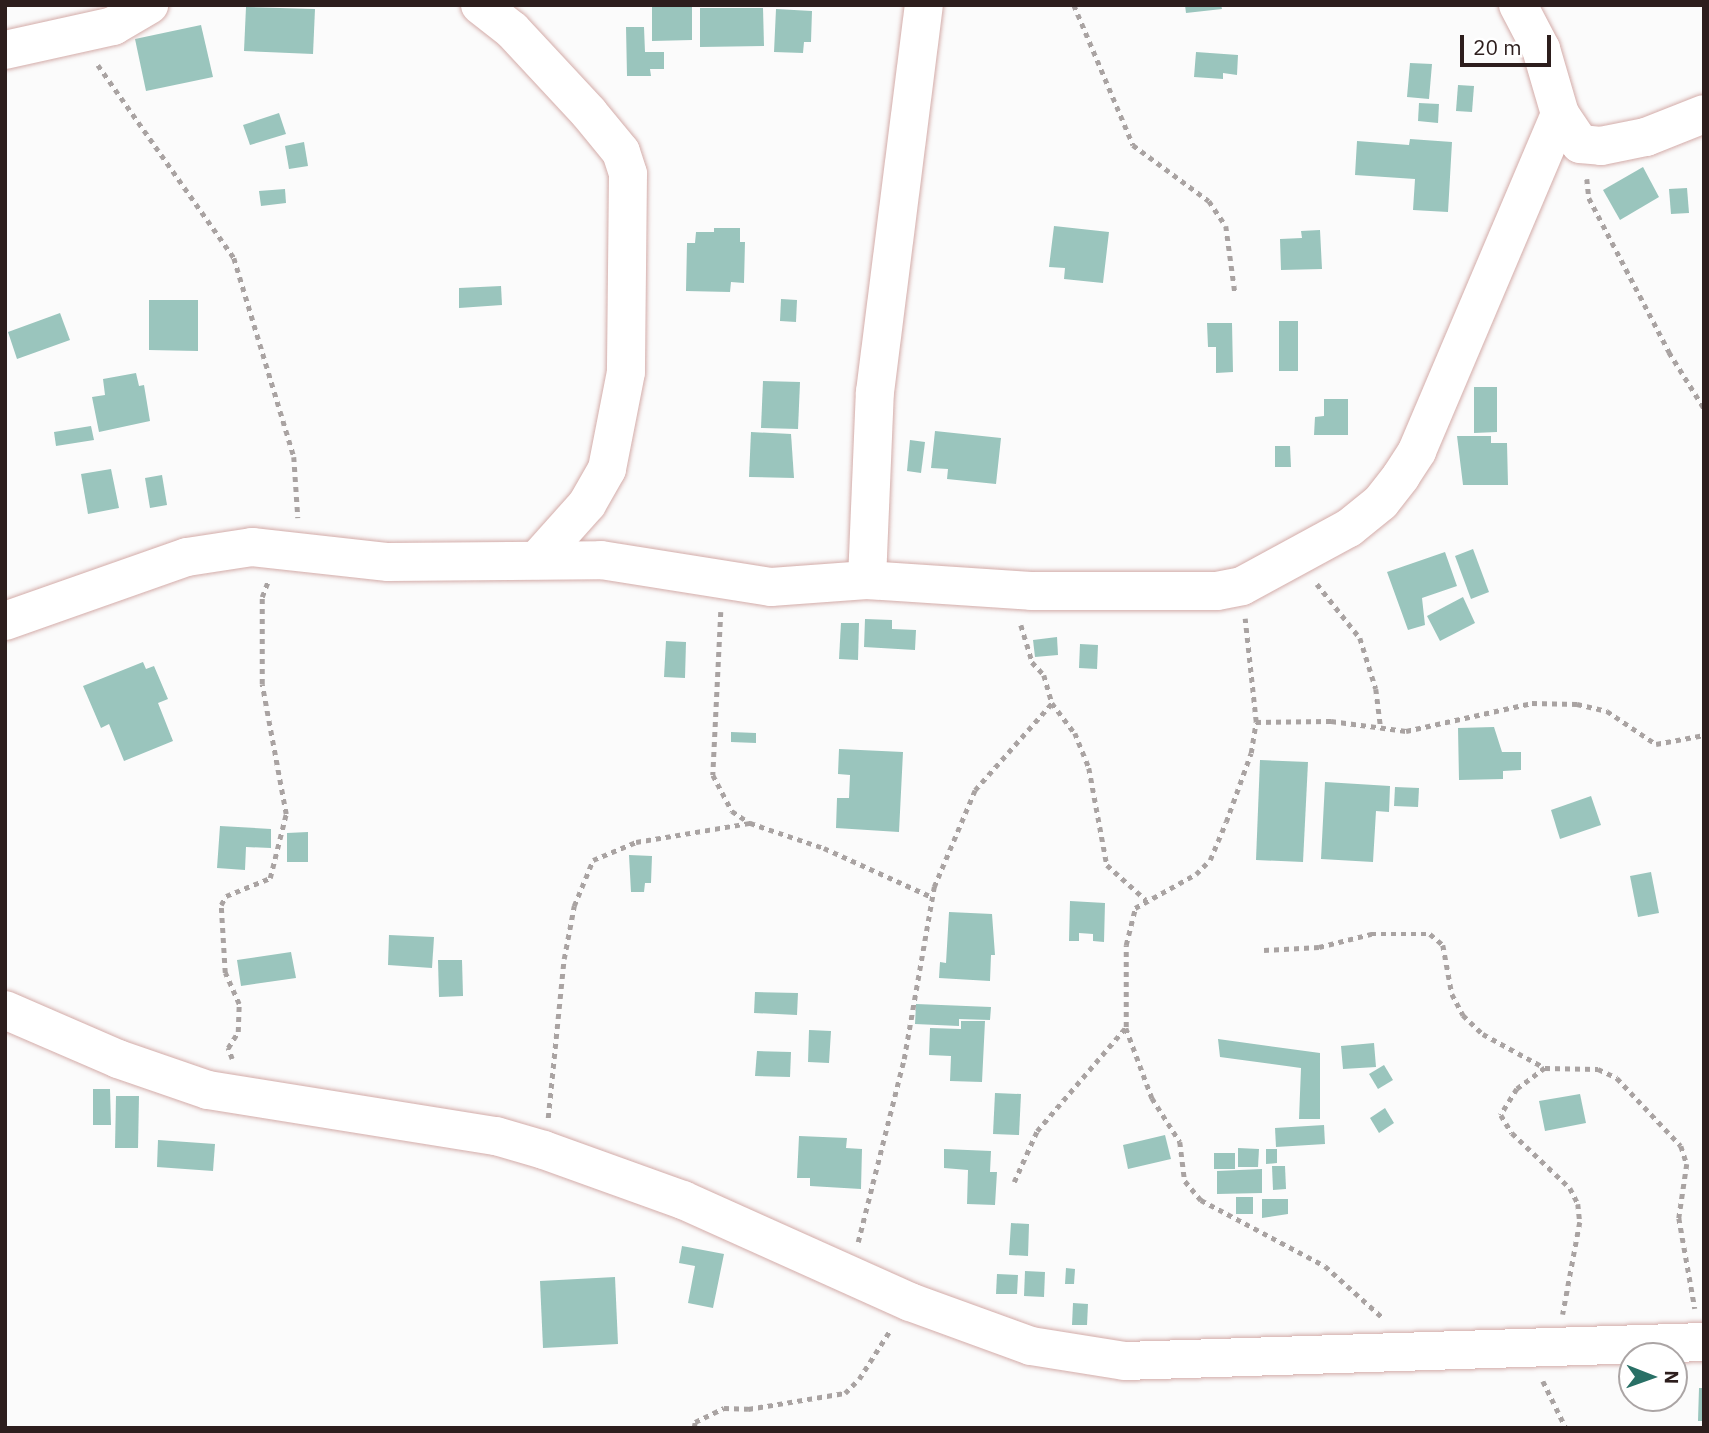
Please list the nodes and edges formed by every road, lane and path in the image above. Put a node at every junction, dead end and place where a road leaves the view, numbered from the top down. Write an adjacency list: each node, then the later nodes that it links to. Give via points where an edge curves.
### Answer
1 (149, 5): 6 (street, via 113,26)
2 (480, 5): 14 (street, via 512,30 589,113 621,152 628,174 626,372 607,469 587,504)
3 (924, 5): 16 (street, via 875,392)
4 (1074, 5): 11 (path, via 1133,145 1209,201 1226,226)
5 (1518, 5): 8 (street, via 1542,49)
6 (76, 35): 7 (street); 13 (path, via 234,258 294,457 300,507)
7 (5, 50)
8 (1560, 114): 10 (street, via 1575,139); 15 (street, via 1412,459 1381,502 1349,528)
9 (1704, 114): 10 (street, via 1646,137)
10 (1588, 146): 12 (path, via 1589,198 1669,352)
11 (1235, 293)
12 (1704, 408)
13 (290, 550): 14 (street, via 388,562); 20 (street, via 252,547 187,557); 32 (path, via 266,583 261,627 262,684 286,814 270,878 226,896 221,905 225,973 239,1004 238,1032 229,1054)
14 (537, 559): 17 (street, via 601,560)
15 (1296, 559): 18 (street); 23 (path, via 1356,630 1376,689)
16 (867, 580): 17 (street, via 771,587); 19 (street)
17 (723, 582): 25 (path, via 713,775 732,811)
18 (1242, 586): 19 (street, via 1217,591); 22 (path)
19 (1016, 590): 21 (path, via 1032,662 1044,675)
20 (5, 621)
21 (1052, 703): 26 (path, via 975,790); 27 (path, via 1076,733 1089,768 1107,865)
22 (1256, 722): 23 (path, via 1331,721); 27 (path, via 1251,753 1210,860 1178,887)
23 (1381, 729): 24 (path, via 1406,731 1532,703 1577,704 1607,711 1656,744)
24 (1704, 735)
25 (750, 823): 26 (path, via 824,848); 33 (path, via 636,842 593,860 574,906 564,959)
26 (932, 897): 35 (path, via 904,1059)
27 (1146, 900): 30 (path, via 1135,908 1129,924)
28 (1264, 950): 31 (path, via 1320,947 1370,934 1430,934 1443,945 1444,969 1463,1015 1483,1034)
29 (5, 1010): 32 (street, via 131,1063 208,1090)
30 (1126, 1027): 34 (path, via 1037,1131); 37 (path, via 1152,1098 1180,1142 1185,1181 1201,1200 1325,1266)
31 (1545, 1068): 38 (path, via 1598,1069 1617,1077 1681,1146 1687,1164 1679,1218); 39 (path, via 1517,1089 1501,1115 1512,1133 1570,1188 1578,1204 1580,1222 1567,1300)
32 (256, 1099): 33 (street, via 496,1136)
33 (544, 1150): 35 (street, via 683,1200)
34 (1014, 1182)
35 (852, 1277): 36 (street)
36 (923, 1306): 39 (street, via 1031,1346 1125,1361 1427,1348); 40 (path, via 889,1331 845,1393 759,1408 724,1408 695,1422)
37 (1385, 1320)
38 (1702, 1342): 39 (street)
39 (1539, 1349): 41 (path)
40 (694, 1428)
41 (1566, 1428)

